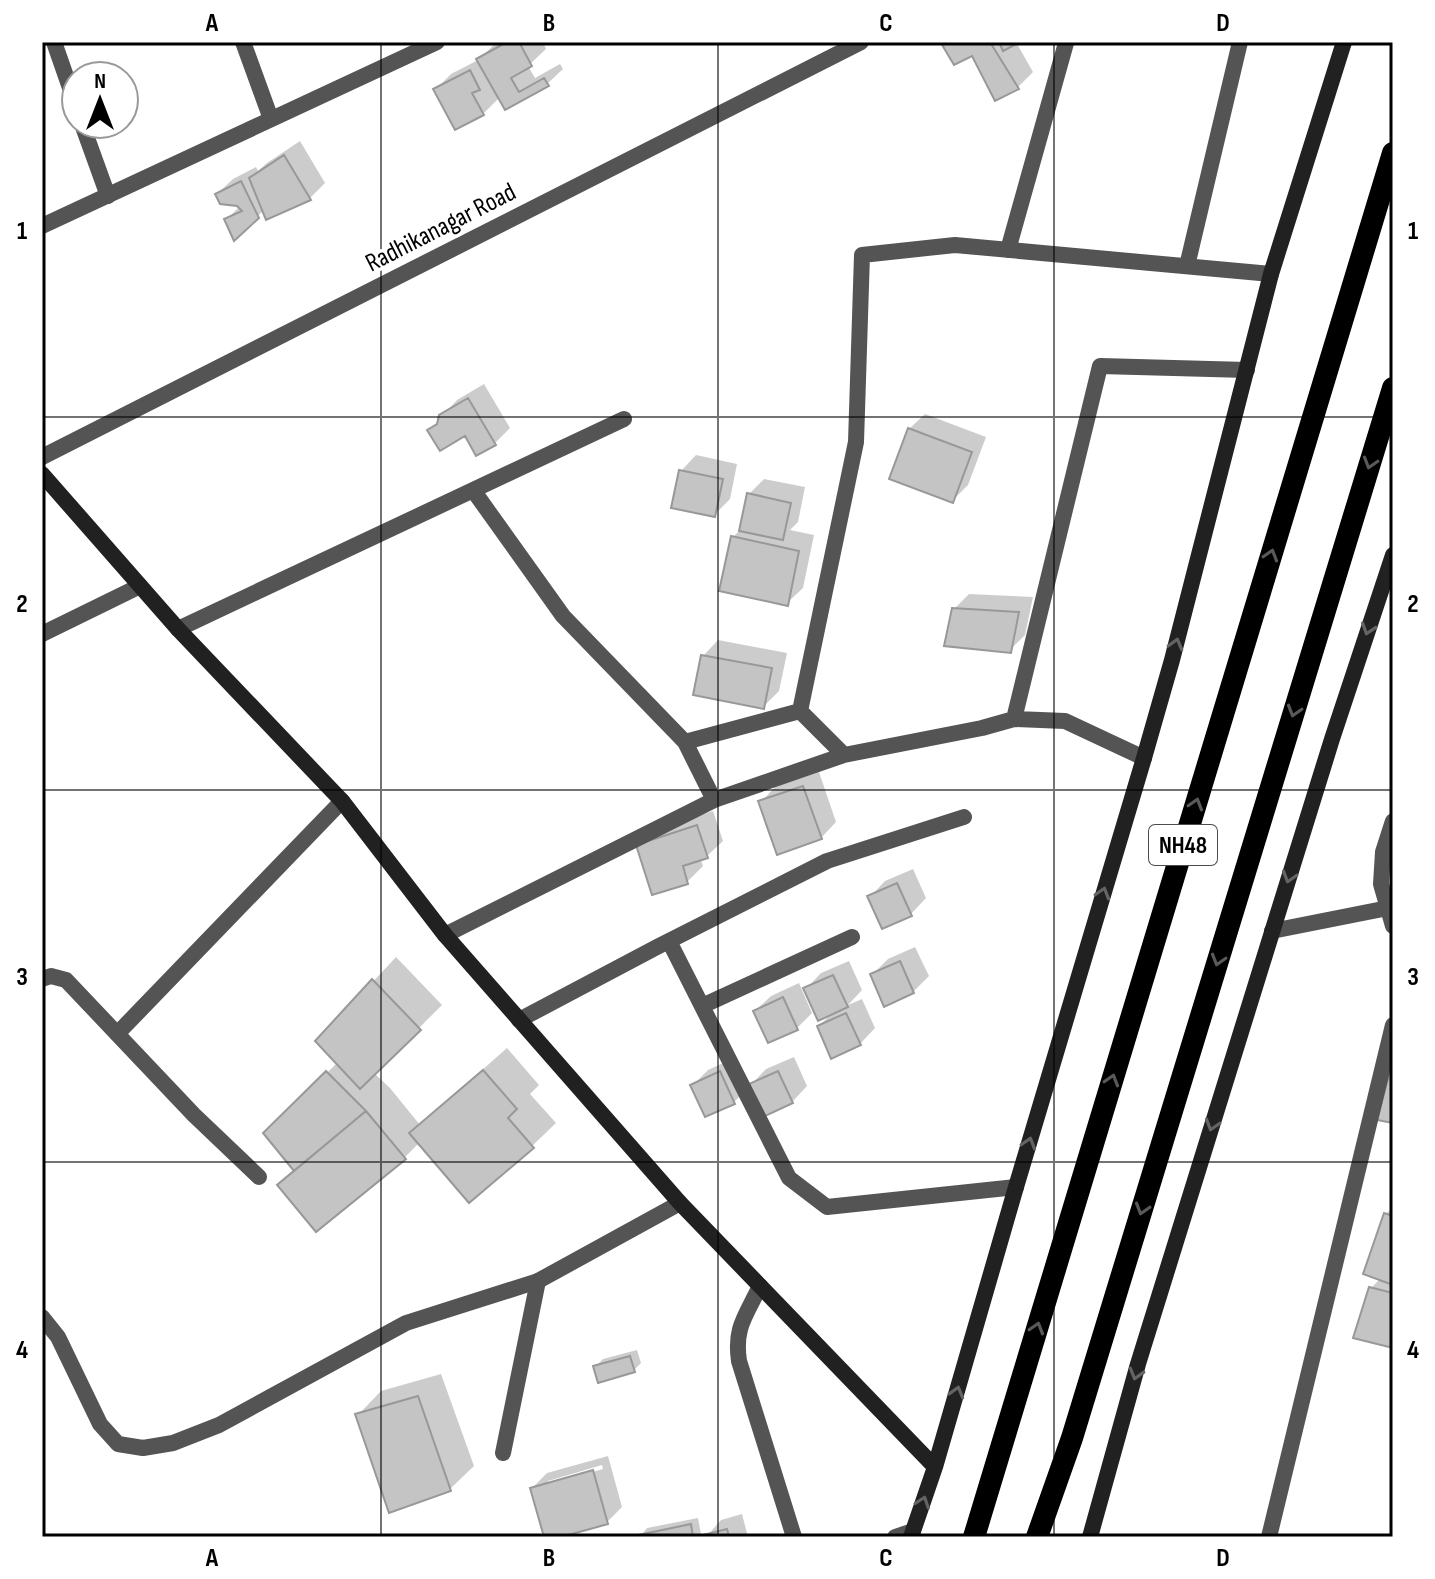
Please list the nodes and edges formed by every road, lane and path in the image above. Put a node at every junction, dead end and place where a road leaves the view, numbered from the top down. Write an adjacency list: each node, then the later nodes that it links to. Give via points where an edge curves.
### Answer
1 (243, 42): 7 (street)
2 (435, 42): 7 (street)
3 (861, 42): 18 (street, Radhikanagar Road)
4 (1240, 42): 13 (street)
5 (1344, 42): 14 (main road)
6 (1066, 43): 12 (street)
7 (271, 119): 10 (street)
8 (88, 140): 10 (street)
9 (1393, 153): 56 (highway, NH48, one-way to 9)
10 (108, 196): 11 (street)
11 (42, 226)
12 (1008, 250): 13 (street); 25 (street, via 955,245 862,255 856,442)
13 (1187, 266): 14 (street)
14 (1271, 274): 15 (main road)
15 (1247, 370): 26 (street, via 1100,366); 29 (main road, one-way to 15)
16 (1393, 388): 57 (highway, NH48, one-way to 57, via 1072,1438)
17 (624, 419): 20 (street)
18 (42, 457)
19 (42, 474): 22 (main road)
20 (473, 490): 23 (street); 27 (street, via 563,616)
21 (1393, 555): 36 (main road, one-way to 36)
22 (140, 586): 23 (main road); 24 (street)
23 (178, 629): 31 (main road)
24 (42, 634)
25 (800, 711): 27 (street); 28 (street)
26 (1014, 719): 28 (street); 29 (street, via 1065,721)
27 (685, 742): 30 (street)
28 (844, 755): 30 (street)
29 (1144, 758): 46 (main road, one-way to 29)
30 (714, 800): 37 (street)
31 (342, 801): 37 (main road); 44 (street)
32 (964, 817): 39 (street, via 827,861)
33 (1393, 821): 34 (street, via 1383,852 1381,884)
34 (1388, 908): 35 (street); 36 (street)
35 (1393, 926)
36 (1272, 931): 58 (main road, one-way to 58)
37 (445, 935): 42 (main road)
38 (852, 937): 41 (street)
39 (669, 941): 41 (street); 42 (street)
40 (42, 979): 44 (street, via 66,980)
41 (702, 1006): 46 (street, via 789,1178 827,1207)
42 (519, 1020): 47 (main road)
43 (1393, 1025): 59 (street)
44 (117, 1034): 45 (street)
45 (259, 1177)
46 (1016, 1187): 52 (main road, one-way to 46)
47 (680, 1203): 48 (street); 49 (main road)
48 (538, 1281): 50 (street, via 406,1323 219,1425 143,1448 118,1444 100,1424 58,1337); 51 (street)
49 (760, 1286): 52 (main road); 54 (street, via 736,1343)
50 (42, 1317)
51 (503, 1453)
52 (935, 1467): 53 (main road, one-way to 52)
53 (912, 1534): 55 (street)
54 (794, 1537)
55 (895, 1537)
56 (974, 1537)
57 (1037, 1537)
58 (1090, 1537)
59 (1269, 1537)

